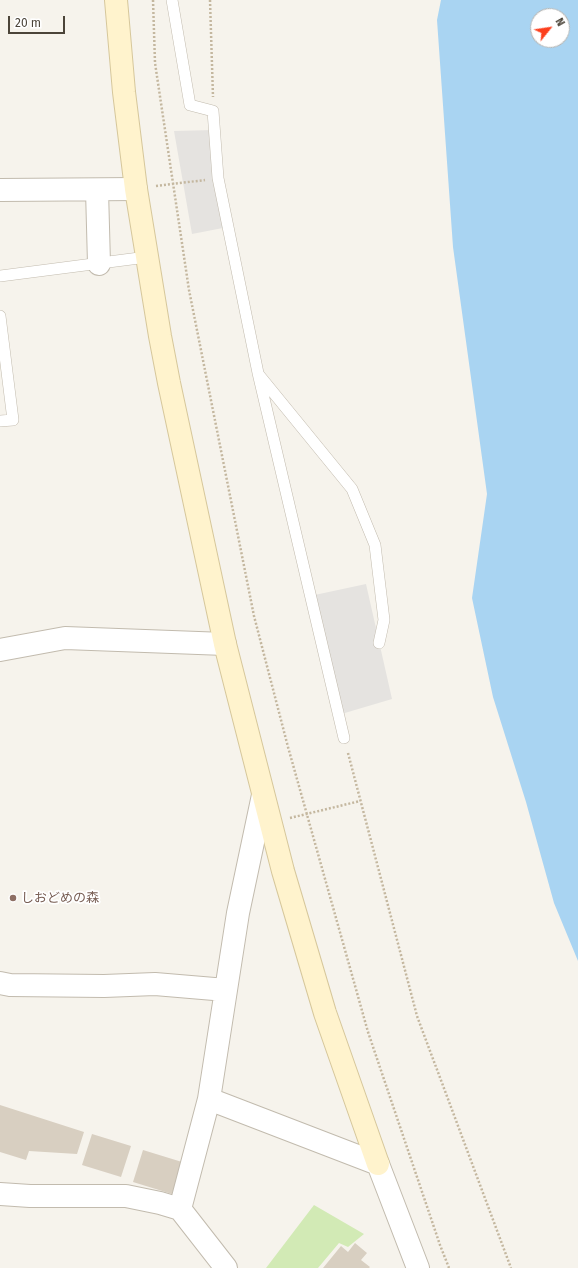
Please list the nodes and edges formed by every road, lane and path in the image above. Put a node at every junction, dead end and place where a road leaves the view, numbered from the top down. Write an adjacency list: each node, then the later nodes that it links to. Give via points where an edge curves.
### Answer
1 (116, 0): 8 (street)
2 (153, 0): 7 (path, via 155,63)
3 (172, 0): 5 (lane, via 190,104)
4 (210, 0): 5 (path)
5 (213, 111): 6 (lane)
6 (218, 178): 7 (path); 15 (lane)
7 (173, 184): 8 (path); 23 (path, via 189,290 254,616)
8 (136, 189): 10 (street); 11 (street)
9 (0, 190): 10 (street)
10 (97, 190): 12 (street)
11 (147, 257): 12 (lane); 18 (street, via 169,383)
12 (98, 264): 13 (lane)
13 (0, 276)
14 (0, 316): 16 (lane, via 13,420)
15 (258, 373): 17 (lane, via 352,489 375,545 384,620); 20 (lane)
16 (0, 421)
17 (379, 643)
18 (225, 644): 19 (street, via 65,638); 21 (street)
19 (0, 650)
20 (344, 738): 22 (path)
21 (263, 795): 24 (street); 26 (street, via 242,892)
22 (360, 801): 23 (path); 34 (path, via 417,1016)
23 (307, 814): 24 (path); 33 (path, via 368,1032)
24 (270, 823): 28 (street, via 325,1013)
25 (0, 983): 26 (street, via 104,986 155,984)
26 (226, 990): 27 (street)
27 (209, 1099): 28 (street); 30 (street)
28 (378, 1164): 32 (street)
29 (0, 1194): 30 (street, via 126,1196)
30 (180, 1209): 31 (street)
31 (226, 1268)
32 (418, 1268)
33 (449, 1268)
34 (511, 1268)

